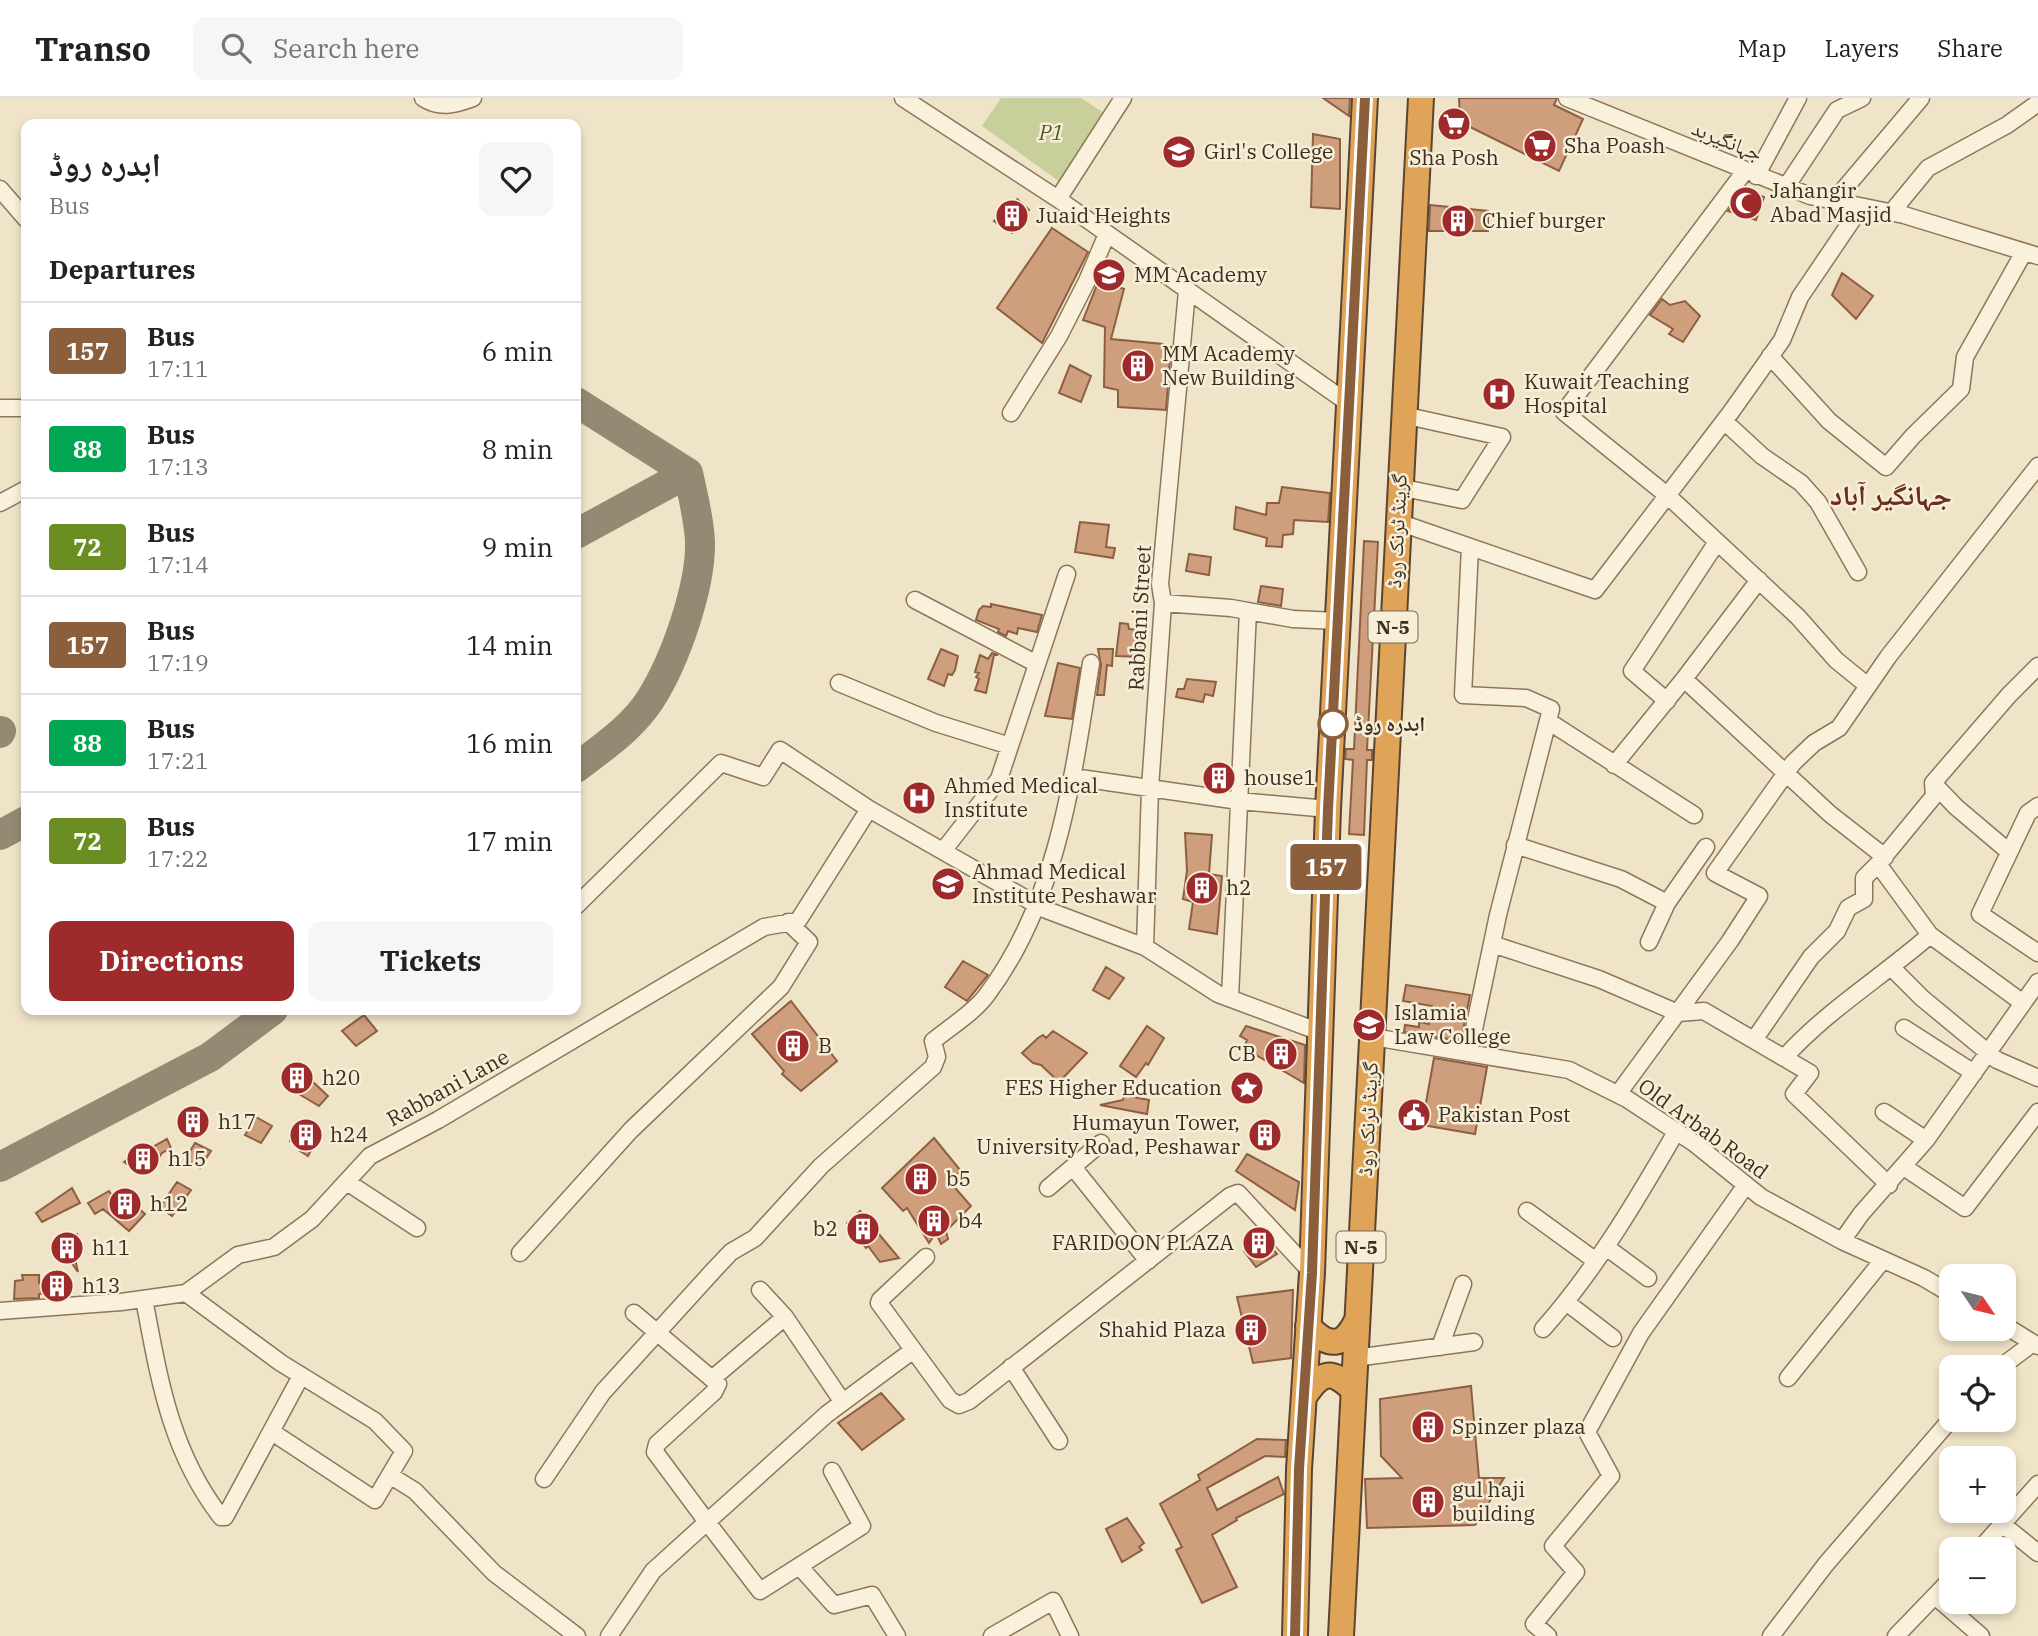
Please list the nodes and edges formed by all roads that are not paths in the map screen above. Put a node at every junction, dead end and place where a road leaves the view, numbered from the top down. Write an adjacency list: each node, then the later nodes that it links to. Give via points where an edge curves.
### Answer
1 (423, 98): 2 (street, via 436,106)
2 (473, 98)
3 (903, 98): 15 (street)
4 (1123, 98): 15 (street)
5 (1365, 98): 24 (highway, N-5)
6 (1421, 98): 28 (highway, گرینڈ ٹرنک روڈ / N-5)
7 (1567, 98): 12 (street, جہانگیربد)
8 (1798, 98): 12 (street)
9 (1862, 98): 13 (street, via 1837,110)
10 (1921, 98): 16 (street)
11 (2038, 103): 19 (street, via 1928,168)
12 (1751, 173): 13 (street, جہانگیربد); 33 (street, via 1564,412)
13 (1786, 187): 16 (street, جہانگیربد)
14 (0, 188): 18 (street)
15 (1058, 199): 20 (street)
16 (1833, 201): 17 (street, جہانگیربد)
17 (1861, 207): 19 (street, جہانگیربد); 23 (street, via 1800,297)
18 (21, 213)
19 (1891, 213): 21 (street, جہانگیربد)
20 (1107, 234): 22 (street); 27 (street, via 1072,313)
21 (2031, 254): 23 (street, via 1965,357 1961,389 1886,467 1829,421)
22 (1187, 291): 24 (street); 42 (street, Rabbani Street, via 1160,584)
23 (1770, 356): 29 (street)
24 (1348, 403): 44 (highway, N-5)
25 (0, 408): 26 (street)
26 (21, 408)
27 (1011, 413)
28 (1403, 415): 31 (highway, گرینڈ ٹرنک روڈ / N-5); 31 (street, via 1502,438 1462,500)
29 (1724, 421): 33 (street); 38 (street, via 1818,502)
30 (2038, 466): 50 (street)
31 (1399, 486): 35 (highway, گرینڈ ٹرنک روڈ / N-5)
32 (21, 492): 34 (street)
33 (1668, 496): 36 (street); 37 (street, via 1595,590)
34 (0, 503)
35 (1398, 522): 37 (street); 85 (highway, گرینڈ ٹرنک روڈ / N-5)
36 (1717, 542): 40 (street); 51 (street, via 1632,671)
37 (1470, 547): 52 (street, via 1463,695 1526,698 1551,709)
38 (1858, 572)
39 (1067, 574): 46 (street)
40 (1759, 580): 48 (street); 50 (street, via 1836,660)
41 (915, 600): 46 (street)
42 (1163, 603): 43 (street); 58 (street, Rabbani Street)
43 (1248, 611): 44 (street); 59 (street)
44 (1338, 621): 62 (highway, N-5)
45 (1091, 663): 56 (street)
46 (1037, 664): 53 (street)
47 (2038, 666): 57 (street)
48 (1684, 680): 51 (street); 55 (street)
49 (839, 683): 53 (street, via 936,723)
50 (1868, 685): 55 (street, via 1839,728 1814,743)
51 (1667, 701): 54 (street)
52 (1548, 721): 54 (street); 64 (street)
53 (1010, 746): 66 (street, via 989,795)
54 (1614, 765): 63 (street)
55 (1787, 772): 68 (street); 82 (street, via 1715,873 1759,895)
56 (1073, 777): 58 (street); 71 (street)
57 (1933, 783): 67 (street); 68 (street, via 1934,796)
58 (1150, 789): 59 (street); 76 (street, Rabbani Street)
59 (1239, 801): 62 (street); 80 (street)
60 (2038, 806): 67 (street, via 2028,813)
61 (869, 809): 66 (street); 69 (street, via 780,750 764,777 721,763); 72 (street, Rabbani Lane, via 798,920)
62 (1328, 809): 84 (highway, N-5)
63 (1694, 815)
64 (1515, 845): 70 (street, via 1621,879); 75 (street)
65 (1706, 847): 70 (street)
66 (943, 851): 71 (street)
67 (2008, 851): 77 (street, via 1980,914)
68 (1882, 860): 73 (street); 86 (street, via 1864,878 1864,899 1848,908 1837,931 1811,957)
69 (581, 901)
70 (1667, 903): 74 (street)
71 (1039, 906): 76 (street); 126 (street, via 985,997 933,1041 937,1058 933,1067 821,1166 755,1238 731,1252)
72 (788, 922): 100 (street, Rabbani Lane, via 764,927 392,1142 370,1156); 107 (street, via 809,942 781,987 631,1130)
73 (1930, 935): 78 (street); 81 (street)
74 (1649, 942)
75 (1492, 944): 82 (street, via 1599,979); 88 (street)
76 (1145, 947): 80 (street)
77 (2038, 953)
78 (1892, 968): 87 (street); 89 (street, via 1806,1033)
79 (2038, 982): 81 (street)
80 (1230, 998): 84 (street)
81 (2023, 1003): 87 (street)
82 (1678, 1013): 86 (street, via 1704,1011); 92 (street)
83 (1904, 1028): 90 (street)
84 (1320, 1032): 112 (highway, N-5)
85 (1373, 1037): 88 (street, Old Arbab Road); 123 (highway, گرینڈ ٹرنک روڈ / N-5)
86 (1754, 1040): 89 (street)
87 (1988, 1050): 90 (street); 91 (street, via 1997,1060)
88 (1469, 1053): 92 (street, Old Arbab Road, via 1569,1070)
89 (1784, 1058): 102 (street, via 1810,1073 1794,1094)
90 (1974, 1073): 96 (street)
91 (2038, 1078)
92 (1618, 1094): 95 (street, Old Arbab Road)
93 (1884, 1111): 96 (street)
94 (2036, 1120): 99 (street, via 1965,1208)
95 (1676, 1132): 101 (street, Old Arbab Road); 108 (street)
96 (1926, 1140): 99 (street)
97 (1101, 1143): 98 (street)
98 (1073, 1167): 103 (street); 111 (street)
99 (1904, 1167): 102 (street)
100 (347, 1182): 105 (street); 117 (street, Rabbani Lane, via 312,1219 274,1247 238,1255)
101 (1746, 1185): 106 (street, Old Arbab Road); 163 (street, via 1641,1334 1587,1432 1611,1476 1553,1546 1576,1572 1534,1624)
102 (1889, 1185): 106 (street)
103 (1048, 1188)
104 (1527, 1212): 108 (street)
105 (418, 1228)
106 (1842, 1241): 110 (street, Old Arbab Road)
107 (520, 1253)
108 (1601, 1254): 113 (street); 119 (street)
109 (926, 1256): 132 (street, via 879,1301)
110 (1883, 1260): 115 (street, Old Arbab Road); 138 (street)
111 (1147, 1261): 112 (street, via 1238,1193); 135 (street)
112 (1312, 1273): 124 (highway, N-5)
113 (1648, 1278)
114 (1463, 1284): 131 (street)
115 (1939, 1288)
116 (760, 1290): 122 (street)
117 (186, 1293): 118 (street, Rabbani Lane); 136 (street)
118 (144, 1299): 120 (street, Rabbani Lane); 142 (street, via 165,1407 196,1479 221,1517)
119 (1566, 1302): 125 (street); 128 (street)
120 (0, 1311)
121 (634, 1313): 126 (street)
122 (785, 1317): 137 (street); 141 (street)
123 (1357, 1320): 124 (highway, via 1350,1334 1336,1342 1327,1342); 134 (highway, گرینڈ ٹرنک روڈ / N-5)
124 (1308, 1326): 140 (highway, N-5)
125 (1542, 1329)
126 (659, 1332): 137 (street); 147 (street, via 603,1392)
127 (2016, 1332): 130 (street)
128 (1613, 1338)
129 (1474, 1342): 131 (street)
130 (2035, 1344): 133 (street)
131 (1440, 1347): 134 (street)
132 (912, 1351): 135 (street, via 950,1400 959,1405); 141 (street)
133 (2016, 1357)
134 (1355, 1358): 139 (highway, گرینڈ ٹرنک روڈ / N-5)
135 (1011, 1367): 144 (street)
136 (301, 1376): 142 (street); 146 (street, via 375,1421 404,1448)
137 (713, 1378): 149 (street, via 718,1384 714,1392 657,1444 655,1452)
138 (1788, 1378)
139 (1353, 1390): 140 (highway, via 1340,1378 1324,1376 1315,1380); 162 (highway, گرینڈ ٹرنک روڈ / N-5)
140 (1304, 1397): 161 (highway, N-5)
141 (842, 1401): 149 (street)
142 (272, 1432): 146 (street, via 375,1500)
143 (1940, 1432): 164 (street)
144 (1059, 1441)
145 (832, 1471): 153 (street, via 862,1526)
146 (391, 1476): 156 (street, via 415,1491 494,1573)
147 (544, 1479)
148 (2038, 1484): 150 (street)
149 (707, 1522): 153 (street, via 760,1591); 157 (street, via 653,1571)
150 (2002, 1524): 151 (street); 152 (street)
151 (1991, 1537)
152 (2038, 1553)
153 (800, 1567): 158 (street, via 834,1605 872,1595)
154 (1939, 1592): 155 (street)
155 (1935, 1597): 165 (street); 166 (street)
156 (577, 1636)
157 (609, 1636)
158 (897, 1636)
159 (992, 1636): 160 (street, via 1053,1601)
160 (1070, 1636)
161 (1295, 1636)
162 (1341, 1636)
163 (1548, 1636)
164 (1770, 1636)
165 (1896, 1636)
166 (1981, 1636)

